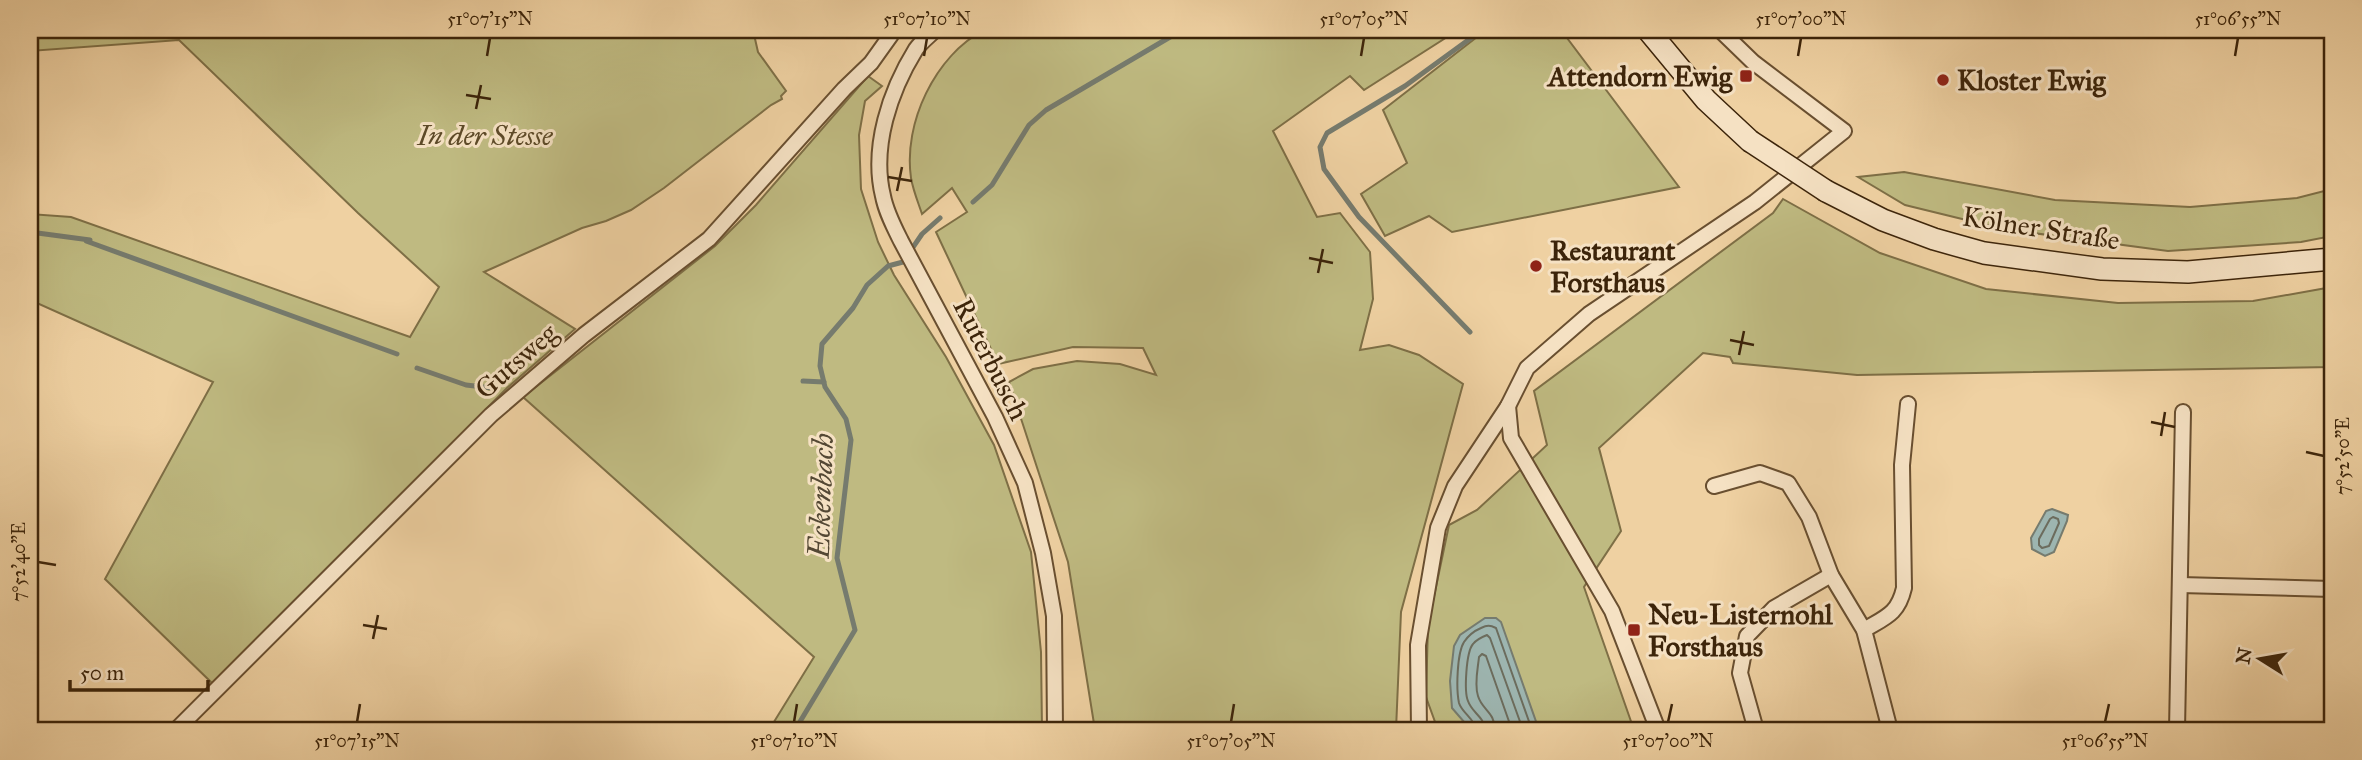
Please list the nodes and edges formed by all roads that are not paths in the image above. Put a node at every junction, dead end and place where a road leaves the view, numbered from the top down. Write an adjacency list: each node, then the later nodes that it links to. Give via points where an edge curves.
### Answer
1 (935, 30): 5 (street, Ruterbusch)
2 (1648, 30): 6 (main road, Kölner Straße, bridge, via 1706,100 1750,141 1826,191 1934,239 1984,253 2102,269 2189,272)
3 (1720, 30): 8 (street, via 1753,62 1844,131 1755,202 1589,314 1527,368)
4 (888, 32): 5 (street); 15 (street, Gutsweg, via 871,63 709,239 584,335 491,415)
5 (917, 47): 16 (street, Ruterbusch, via 885,122 879,152 882,194 901,241 1025,483 1054,616)
6 (2332, 259)
7 (1908, 404): 14 (street, via 1902,465 1904,588 1900,604)
8 (1508, 406): 17 (street, via 1455,486 1438,528 1418,645); 18 (street, via 1511,438 1612,611)
9 (2183, 412): 12 (street)
10 (1714, 486): 11 (street, via 1759,473 1788,484 1809,517)
11 (1830, 575): 14 (street); 19 (street, via 1774,608 1747,636 1740,673)
12 (2180, 585): 13 (street); 21 (street)
13 (2332, 589)
14 (1864, 631): 20 (street)
15 (176, 730)
16 (1055, 730)
17 (1419, 730)
18 (1658, 730)
19 (1756, 730)
20 (1890, 730)
21 (2177, 730)

